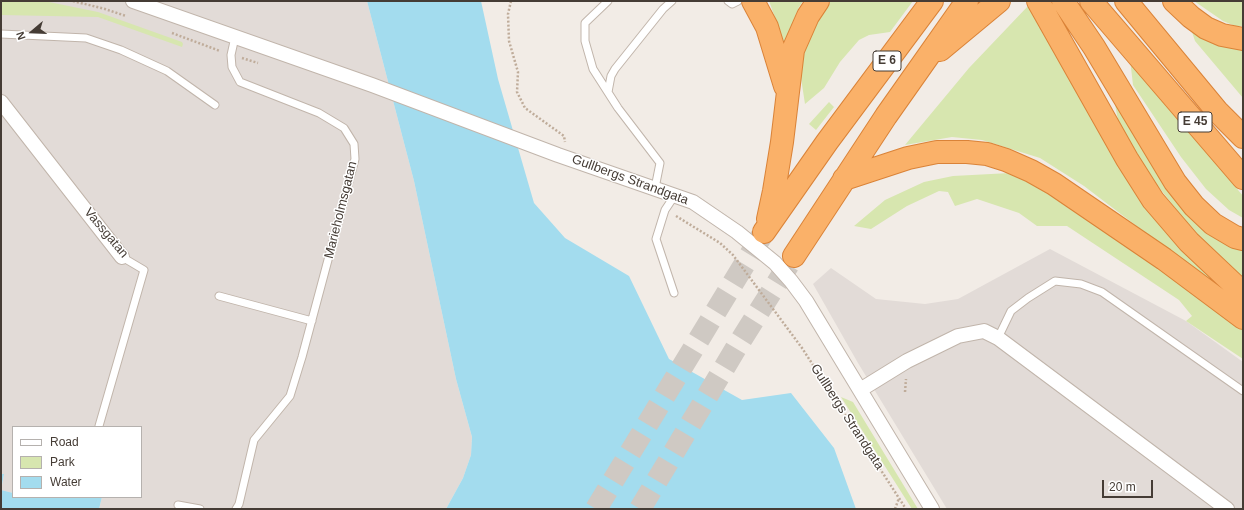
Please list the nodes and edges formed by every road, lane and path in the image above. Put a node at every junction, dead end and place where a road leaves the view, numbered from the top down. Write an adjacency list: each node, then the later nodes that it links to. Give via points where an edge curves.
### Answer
1 (133, 1): 19 (street)
2 (511, 1): 28 (path, via 508,14 509,41 518,72 517,92 525,108 564,136)
3 (608, 1): 22 (lane, via 585,23 585,40 593,69)
4 (672, 1): 22 (lane, via 615,69)
5 (728, 1): 6 (lane, via 732,4)
6 (738, 1)
7 (754, 1): 23 (highway, via 767,27)
8 (818, 1): 23 (highway, via 808,16 793,50)
9 (932, 1): 23 (highway, E 6, via 764,232 776,184)
10 (967, 1): 21 (highway, E 6)
11 (999, 1): 21 (highway)
12 (1063, 1): 34 (highway, via 1097,52 1175,182 1194,206 1213,224)
13 (1091, 1): 29 (highway, E 45)
14 (1126, 1): 27 (highway, E 45, via 1217,111)
15 (1144, 1): 26 (highway)
16 (1174, 1): 20 (highway, via 1206,28 1222,35)
17 (1041, 5): 38 (highway, via 1116,141 1153,200 1189,242)
18 (1, 34): 25 (lane, via 86,38 167,71)
19 (235, 37): 28 (street, Gullbergs Strandgata); 41 (lane, Marieholmsgatan, via 231,54 232,67 240,82 319,113 344,128 354,144 355,159)
20 (1243, 39)
21 (925, 62): 30 (highway, E 6)
22 (608, 92): 31 (lane, via 660,163)
23 (787, 95)
24 (1, 102): 36 (street, Vassgatan)
25 (215, 105)
26 (1243, 120)
27 (1243, 137)
28 (563, 156): 31 (street, Gullbergs Strandgata)
29 (1243, 178)
30 (844, 179): 35 (highway, E 6); 40 (highway, via 908,158 937,152 987,154 1006,160 1054,184 1164,258)
31 (655, 188): 32 (street, Gullbergs Strandgata)
32 (675, 195): 33 (lane); 43 (street, Gullbergs Strandgata, via 693,202 737,232 775,263 806,301)
33 (665, 210): 37 (lane, via 656,239); 46 (path, Gullbergs Strandgata, via 720,243 733,255 802,348)
34 (1243, 239)
35 (794, 256)
36 (122, 257): 45 (lane, Vassgatan, via 144,270)
37 (674, 293)
38 (1243, 293)
39 (219, 296): 41 (lane)
40 (1243, 318)
41 (312, 321): 49 (lane, Marieholmsgatan, via 290,396 254,440)
42 (998, 338): 43 (street, Gullbergs Strandgata, via 984,330 958,336 907,361); 44 (lane, via 1011,311 1028,298 1055,281 1081,284 1102,292); 53 (street, Gullbergs Strandgata)
43 (860, 390): 52 (street, Gullbergs Strandgata)
44 (1243, 391)
45 (99, 426)
46 (900, 498): 50 (path); 51 (path, Gullbergs Strandgata)
47 (178, 505): 48 (lane)
48 (200, 509)
49 (236, 509)
50 (895, 509)
51 (906, 509)
52 (932, 509)
53 (1227, 509)

